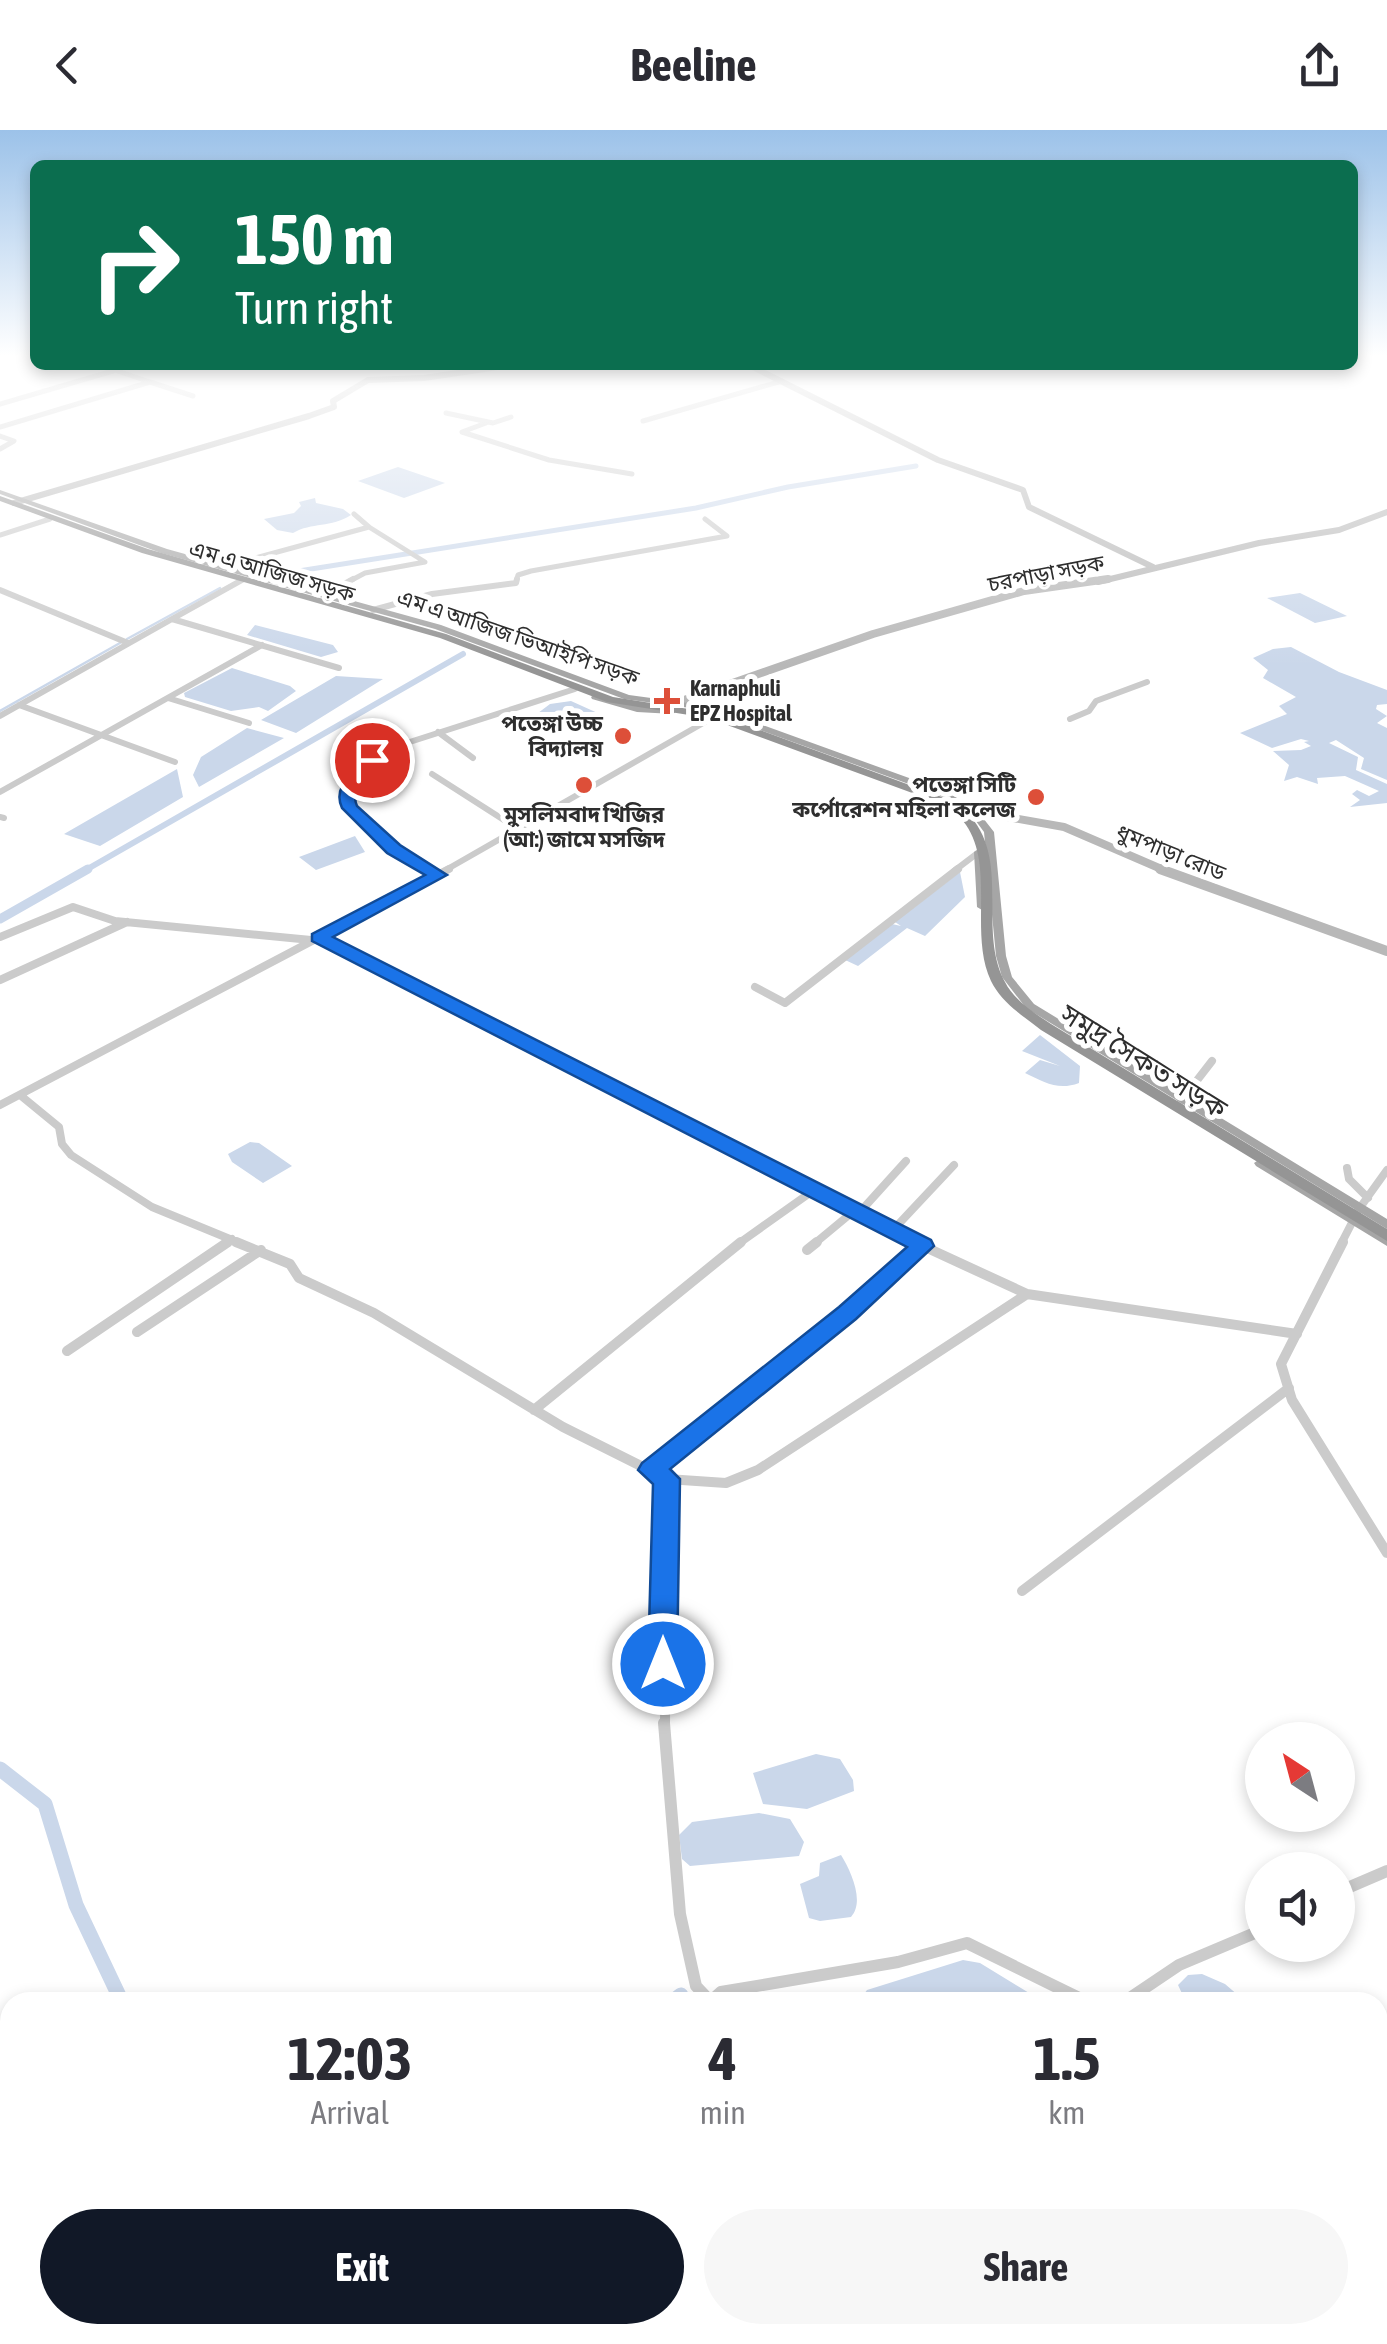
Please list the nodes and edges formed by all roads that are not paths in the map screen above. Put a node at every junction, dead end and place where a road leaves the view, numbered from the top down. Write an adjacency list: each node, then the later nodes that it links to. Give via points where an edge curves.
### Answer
1 (161, 459): 6 (street)
2 (547, 459): 4 (street)
3 (937, 459): 14 (street, via 1023,490 1028,507)
4 (632, 474)
5 (2, 499): 6 (main road, এম এ আজিজ ভিআইপি সড়ক); 6 (street); 9 (main road, এম এ আজিজ সড়ক); 39 (highway, via 145,550 443,636 612,700 710,715); 62 (highway, via 447,634 625,699 716,713 952,802 979,822 988,840 996,952 1001,975 1022,1002)
6 (22, 500): 13 (main road, এম এ আজিজ ভিআইপি সড়ক)
7 (1387, 512): 14 (street, চরপাড়া সড়ক, via 1338,530)
8 (354, 514): 11 (street)
9 (50, 518): 12 (street); 15 (main road, এম এ আজিজ সড়ক)
10 (705, 519): 18 (street, via 727,536 531,571 514,578 516,583)
11 (369, 528): 13 (street); 16 (street, via 425,562 364,573)
12 (0, 535)
13 (222, 567): 18 (main road, এম এ আজিজ ভিআইপি সড়ক)
14 (1153, 567): 27 (street, চরপাড়া সড়ক, via 1024,592 873,634)
15 (242, 580): 19 (street); 24 (main road, এম এ আজিজ সড়ক, via 439,638)
16 (344, 584)
17 (0, 590): 20 (street)
18 (373, 610): 27 (main road, এম এ আজিজ ভিআইপি সড়ক)
19 (172, 619): 20 (street); 21 (street)
20 (128, 643): 26 (street)
21 (262, 645): 22 (street); 25 (street)
22 (339, 668)
23 (1147, 682): 31 (street, via 1096,700)
24 (575, 689): 28 (main road, এম এ আজিজ সড়ক); 33 (street)
25 (168, 698): 32 (street); 34 (street)
26 (19, 706): 29 (street); 34 (street)
27 (665, 707): 28 (main road, এম এ আজিজ ভিআইপি সড়ক); 30 (main road, এম এ আজিজ ভিআইপি সড়ক); 39 (main road, এম এ আজিজ ভিআইপি সড়ক, via 727,714 920,784)
28 (649, 710)
29 (0, 716)
30 (712, 718): 39 (main road, এম এ আজিজ ভিআইপি সড়ক); 40 (street)
31 (1070, 719)
32 (249, 722)
33 (438, 732): 35 (street); 42 (street, via 380,754 354,778 346,800 382,840)
34 (100, 735): 36 (street); 38 (street)
35 (472, 758)
36 (175, 762)
37 (432, 774): 40 (street)
38 (0, 792)
39 (965, 812): 41 (main road); 46 (street, ধুমপাড়া রোড, via 1064,827); 51 (main road, সমুদ্র সৈকত সড়ক, via 989,832 1000,956 1014,990 1058,1026); 62 (highway, via 982,840 995,976 1016,1002 1046,1027)
40 (518, 829): 42 (street)
41 (979, 852): 48 (street, via 785,1003); 60 (main road, সমুদ্র সৈকত সড়ক, via 985,950 992,979 1011,1003)
42 (438, 875): 45 (street)
43 (127, 922): 44 (street, via 72,907); 45 (street); 47 (street)
44 (0, 937)
45 (316, 939): 50 (street); 56 (street)
46 (1387, 951)
47 (0, 980)
48 (754, 987)
49 (1212, 1061): 51 (street)
50 (7, 1099): 63 (street, via 59,1127 62,1144 84,1165 152,1206)
51 (1181, 1101): 58 (main road, সমুদ্র সৈকত সড়ক)
52 (906, 1161): 59 (street)
53 (954, 1165): 61 (street)
54 (1347, 1168): 57 (street)
55 (1387, 1170): 57 (street)
56 (814, 1190): 59 (street); 72 (street, via 724,1254)
57 (1368, 1198): 58 (street)
58 (1360, 1209): 60 (street); 62 (main road, সমুদ্র সৈকত সড়ক)
59 (857, 1212): 61 (street); 66 (street)
60 (1353, 1222): 62 (main road, সমুদ্র সৈকত সড়ক); 69 (street)
61 (893, 1230): 64 (street)
62 (1387, 1233)
63 (232, 1239): 65 (street); 70 (street)
64 (923, 1246): 67 (street); 73 (street)
65 (260, 1250): 68 (street); 72 (street, via 290,1264 298,1278 374,1313)
66 (808, 1250)
67 (1027, 1294): 69 (street); 74 (street, via 758,1470 726,1484)
68 (137, 1332)
69 (1297, 1334): 71 (street, via 1281,1364)
70 (67, 1351)
71 (1289, 1388): 75 (street); 76 (street)
72 (534, 1410): 73 (street)
73 (651, 1470): 74 (street)
74 (666, 1479): 80 (street, via 663,1703 680,1914)
75 (1387, 1553)
76 (1022, 1591)
77 (1387, 1871): 78 (street)
78 (1355, 1885)
79 (1245, 1937): 83 (street, via 1179,1965)
80 (702, 1992)
81 (721, 1992): 82 (street, via 898,1962 967,1942)
82 (1064, 1992)
83 (1139, 1992)

